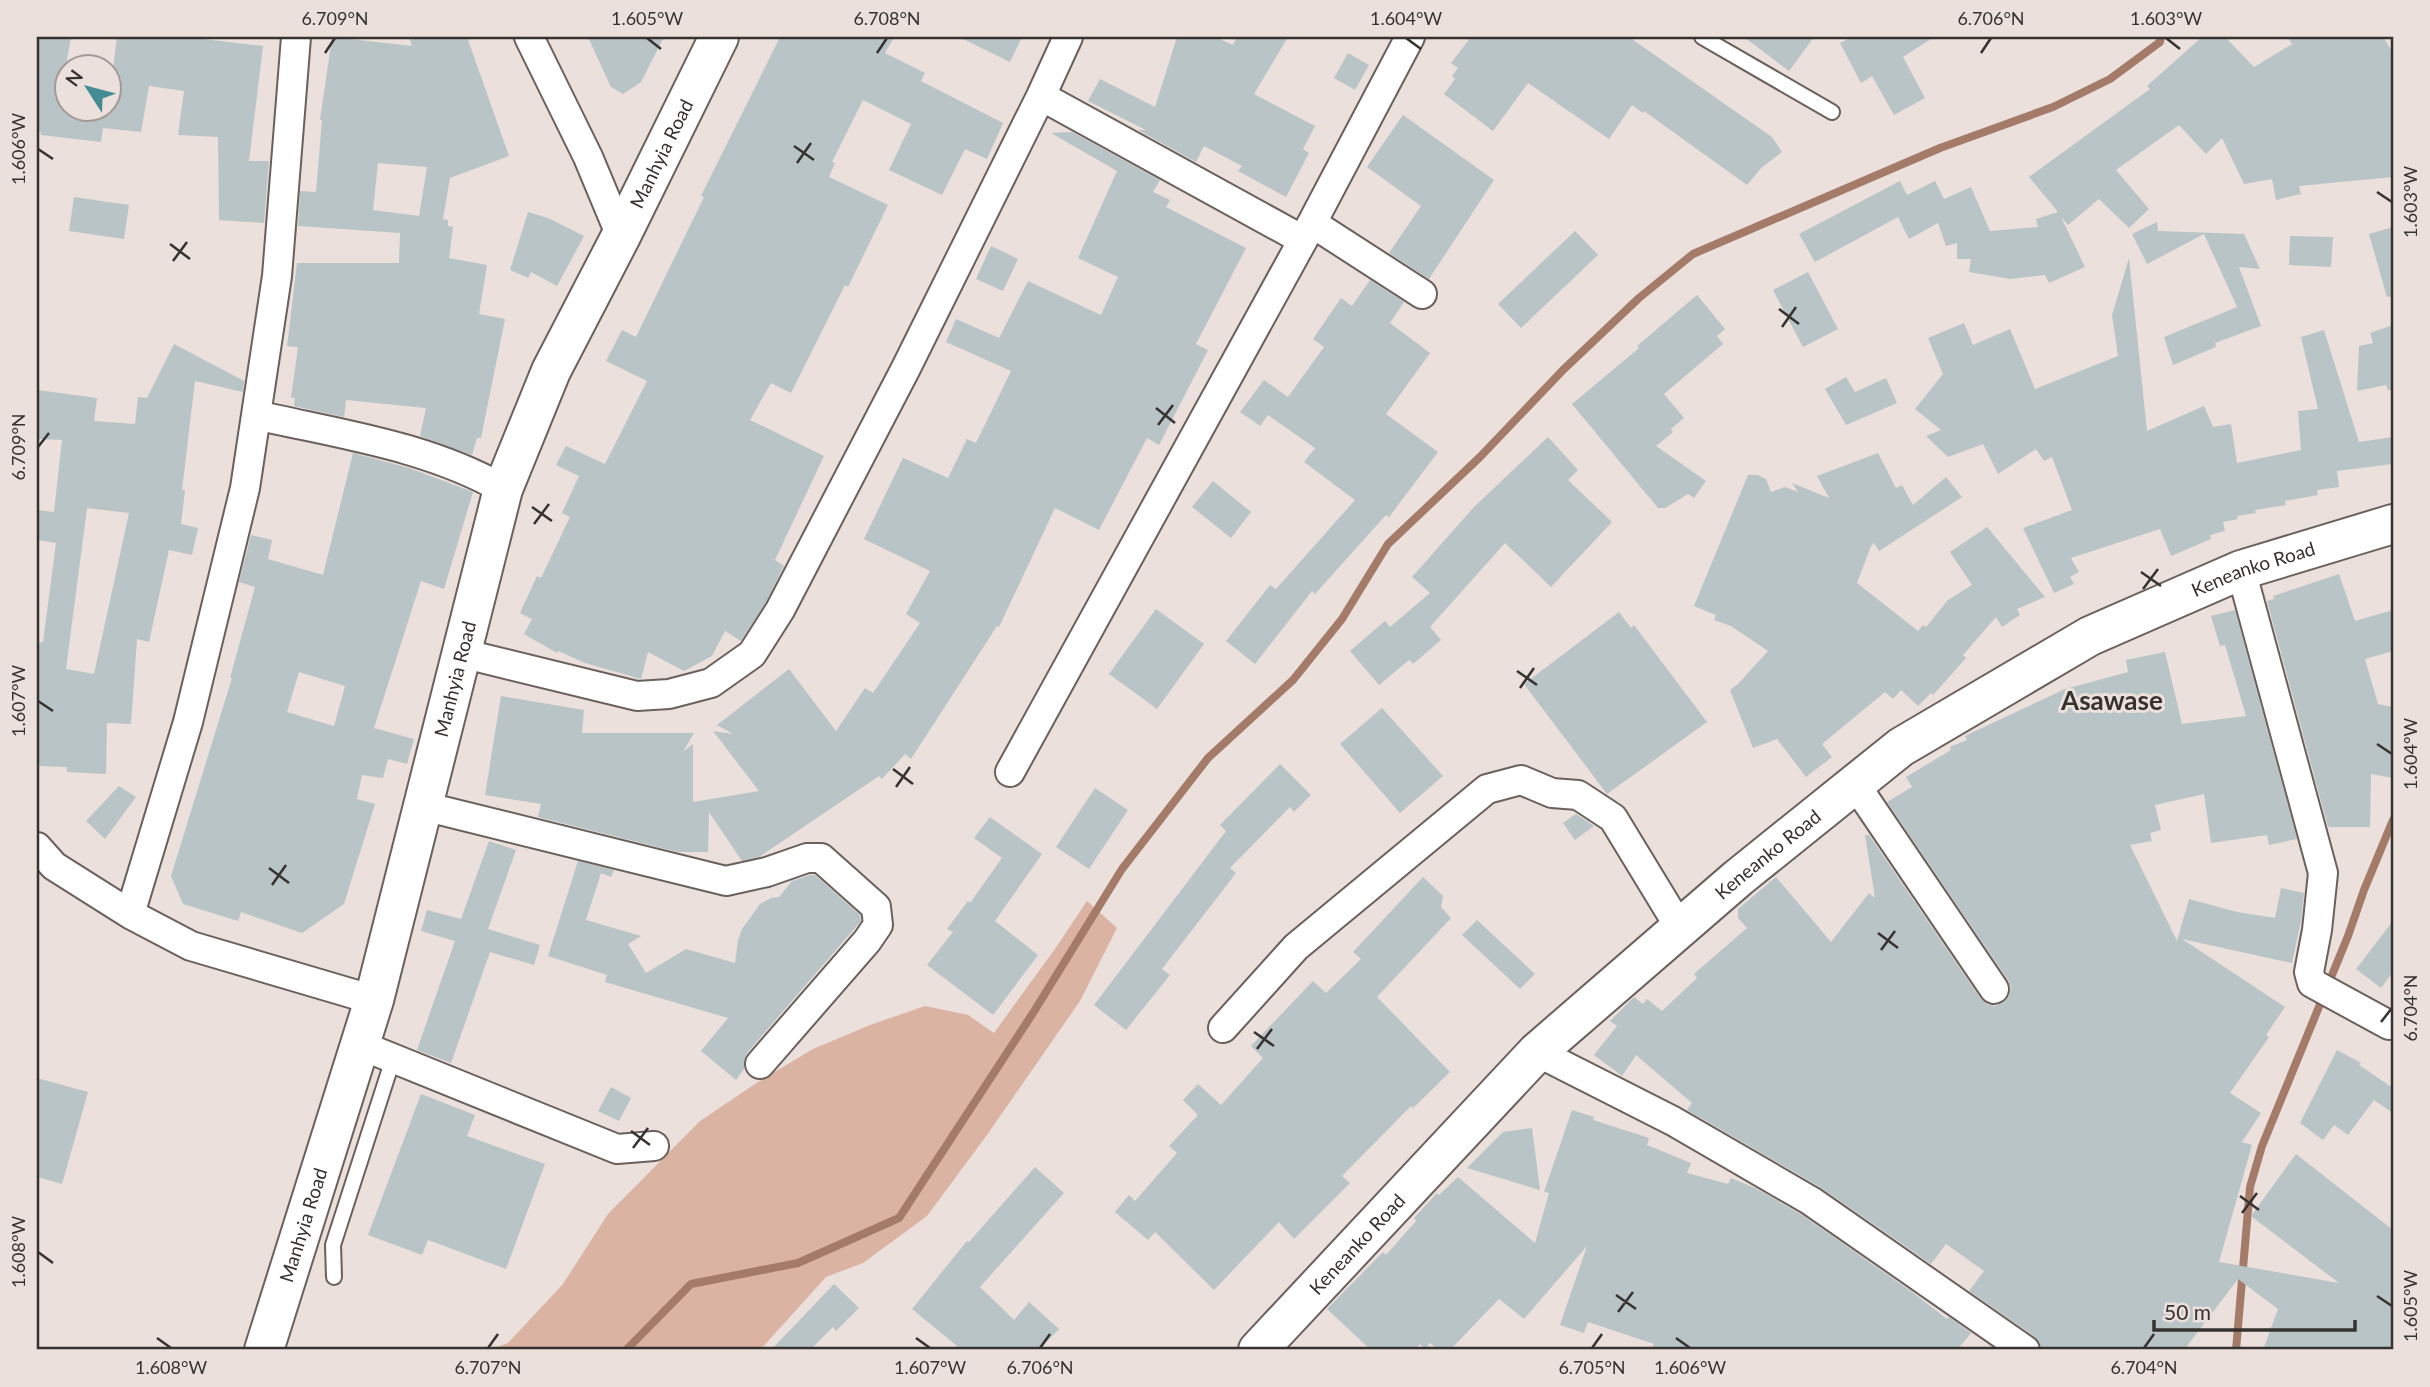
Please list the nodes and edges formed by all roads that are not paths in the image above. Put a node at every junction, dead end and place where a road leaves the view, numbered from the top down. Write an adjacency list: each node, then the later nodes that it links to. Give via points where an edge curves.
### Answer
1 (296, 37): 12 (street, via 277,276)
2 (529, 37): 10 (street)
3 (719, 37): 10 (street, Manhyia Road)
4 (1068, 37): 7 (street)
5 (1410, 37): 9 (street)
6 (1702, 37): 8 (lane)
7 (1041, 96): 9 (street); 16 (street, via 900,380 780,610 752,654 711,683 669,694 637,696)
8 (1832, 112)
9 (1307, 231): 11 (street); 17 (street)
10 (621, 236): 13 (street, Manhyia Road, via 551,371)
11 (1422, 294)
12 (256, 415): 13 (street, via 414,451 475,473); 21 (street, via 245,488 188,722)
13 (503, 489): 16 (street, Manhyia Road)
14 (2393, 524): 15 (street, Keneanko Road)
15 (2241, 570): 18 (street, Keneanko Road, via 2090,636 1901,747); 25 (street, via 2323,873 2309,972 2324,989)
16 (461, 653): 19 (street, Manhyia Road)
17 (1010, 772)
18 (1855, 784): 22 (street, Keneanko Road); 23 (street)
19 (423, 806): 24 (street, Manhyia Road); 29 (street, via 726,881 821,858 876,907 878,926)
20 (37, 847): 21 (street, via 54,866)
21 (130, 914): 24 (street, via 191,946)
22 (1680, 928): 26 (street, via 1613,818 1578,795 1552,793 1521,780 1487,789 1307,938); 28 (street, Keneanko Road)
23 (1994, 989)
24 (374, 1000): 27 (street, Manhyia Road)
25 (2389, 1025)
26 (1223, 1028)
27 (377, 1052): 30 (street, via 617,1149); 31 (lane, via 333,1245); 32 (street, Manhyia Road)
28 (1537, 1052): 33 (street, Keneanko Road); 34 (street, via 1673,1121 1811,1201)
29 (760, 1064)
30 (654, 1146)
31 (334, 1277)
32 (264, 1350)
33 (1258, 1350)
34 (2025, 1350)

